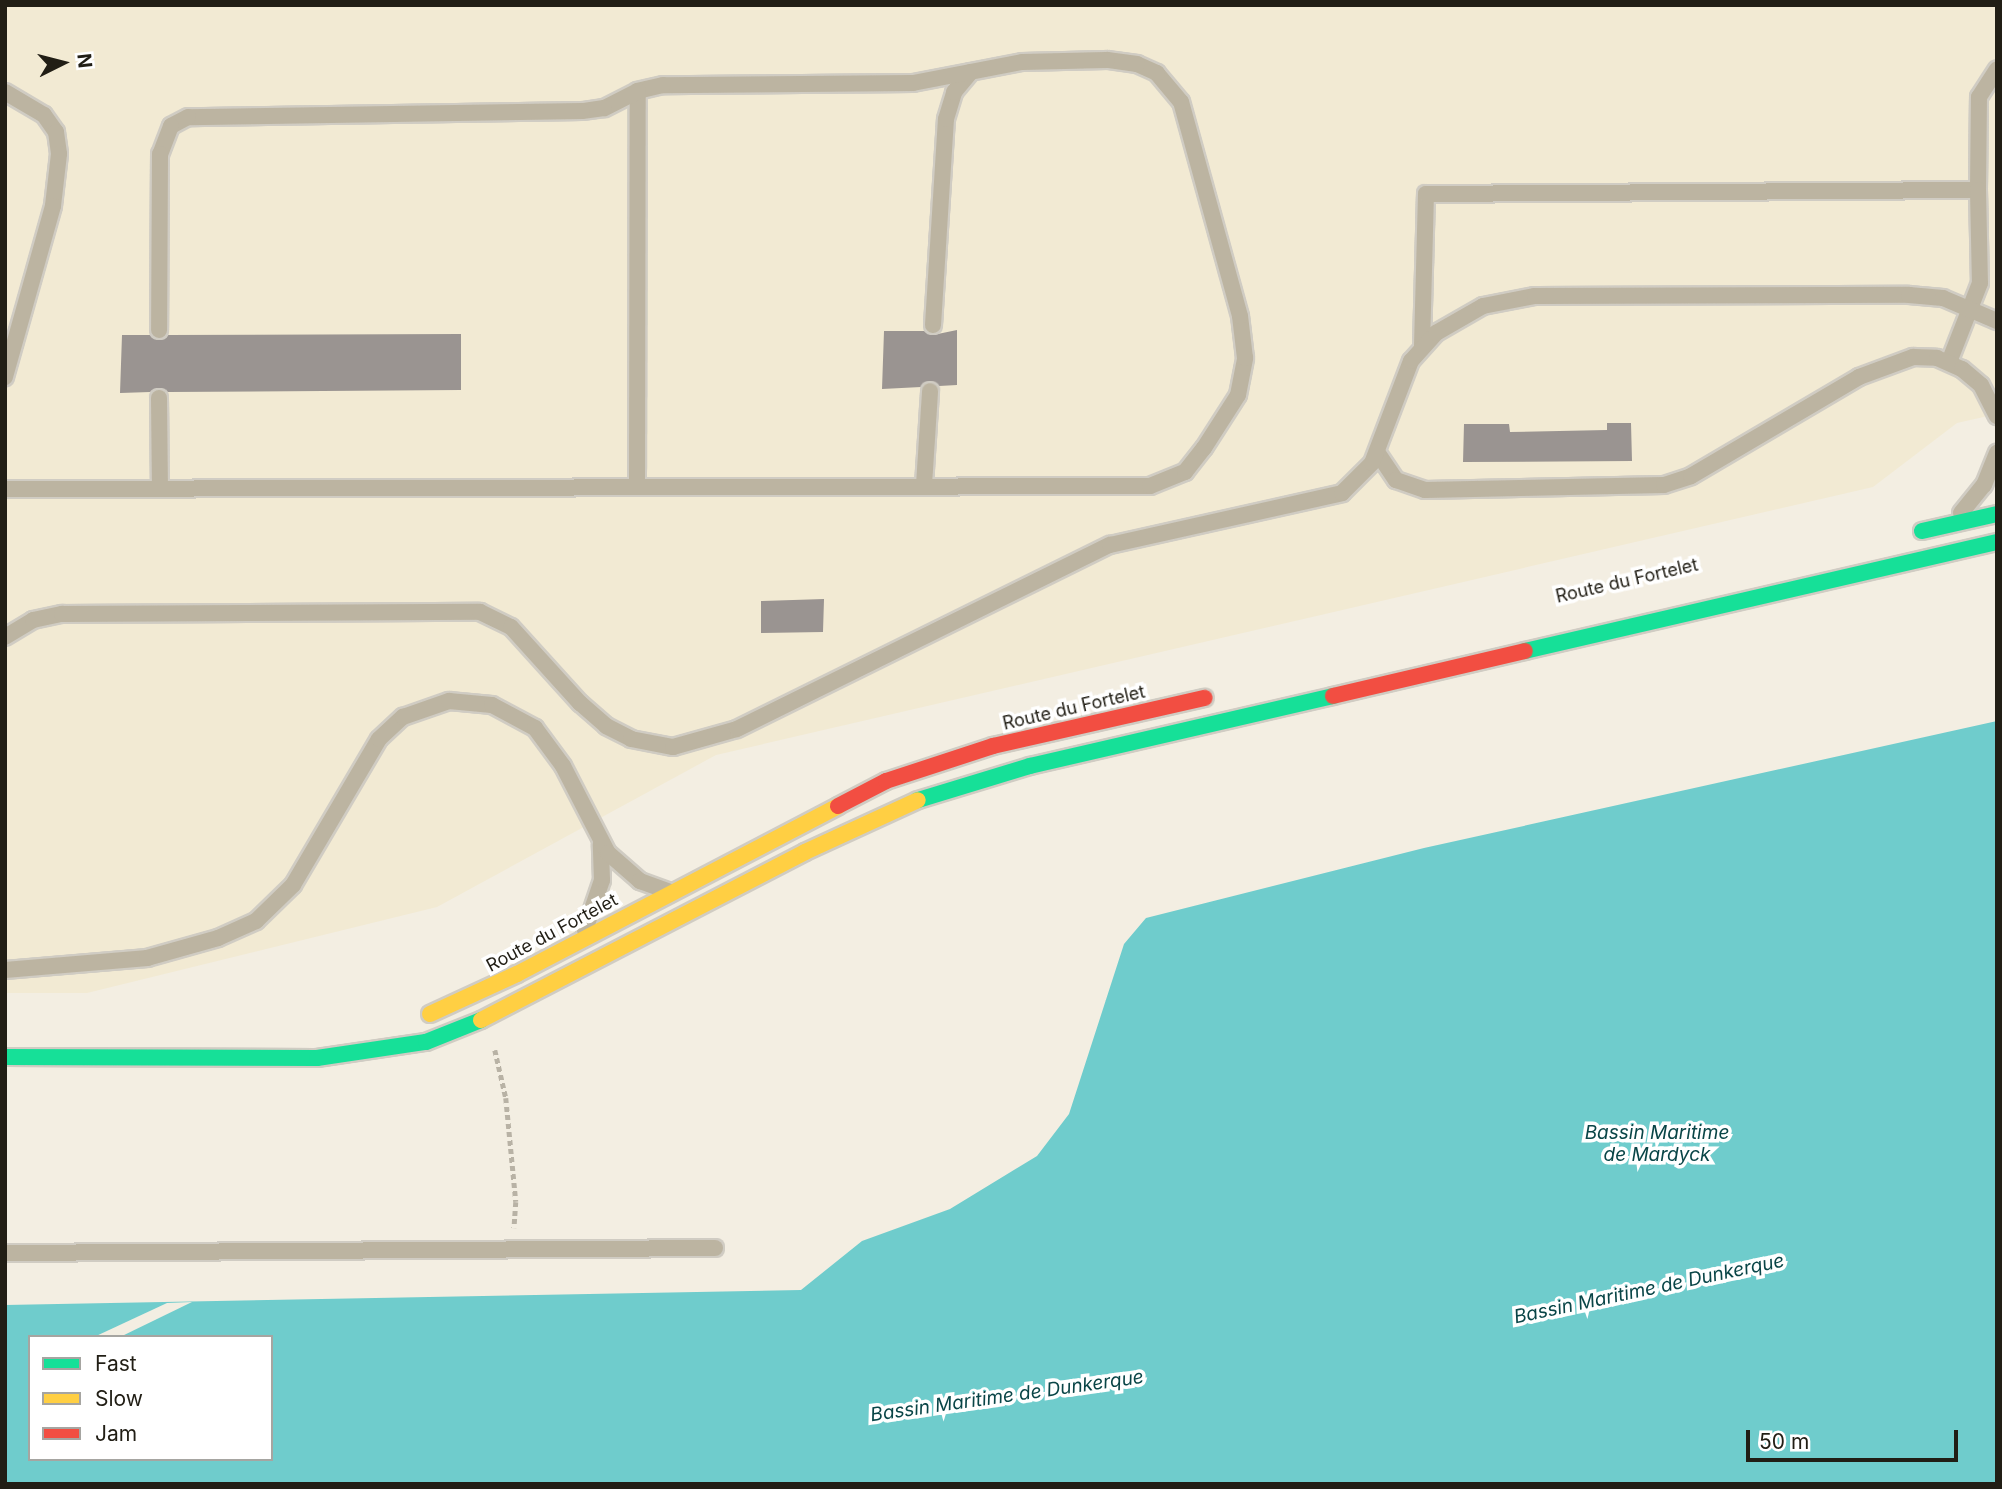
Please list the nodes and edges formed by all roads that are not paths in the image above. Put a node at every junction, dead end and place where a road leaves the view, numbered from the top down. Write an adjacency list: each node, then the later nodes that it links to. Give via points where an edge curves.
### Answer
1 (1997, 68): 5 (lane, via 1979,97)
2 (971, 72): 3 (lane, via 913,83 663,85); 8 (lane, via 954,92 946,119); 18 (lane, via 1022,62 1107,60 1137,64 1167,81 1186,115 1233,290 1242,326 1244,372 1232,407 1204,448 1185,472 1164,483 1135,488)
3 (638, 91): 9 (lane, via 593,110 199,116 179,121 166,133 160,154); 19 (lane)
4 (5, 92): 12 (lane, via 44,115 55,132 59,154 53,206)
5 (1978, 190): 6 (lane, via 1979,283); 10 (lane, via 1426,194)
6 (1973, 308): 7 (lane); 10 (lane, via 1943,298 1909,295 1535,296 1483,306); 11 (lane)
7 (1997, 321)
8 (933, 326)
9 (159, 330)
10 (1422, 346): 16 (lane, via 1402,376)
11 (1949, 362): 15 (lane, via 1981,385); 16 (lane, via 1913,356 1890,362 1691,476 1664,485 1425,490 1396,480)
12 (5, 377)
13 (930, 391): 18 (lane)
14 (159, 398): 20 (lane)
15 (1997, 416)
16 (1377, 452): 26 (lane, via 1358,481 1333,497 1110,545 763,717 706,740 673,747 631,738 606,726 511,628 480,612 62,614 33,620)
17 (1997, 453): 23 (lane, via 1977,496)
18 (924, 485): 19 (lane)
19 (637, 486): 20 (lane)
20 (160, 488): 21 (lane)
21 (5, 489)
22 (1997, 514): 23 (main road)
23 (1946, 526): 24 (main road)
24 (1906, 535)
25 (1997, 542): 30 (main road, via 979,779 874,817)
26 (5, 637)
27 (1224, 693): 29 (main road, Route du Fortelet, via 993,746 908,772 843,800)
28 (601, 842): 29 (lane, via 626,872); 31 (lane, via 599,893 590,920); 32 (lane, via 563,766 535,728 507,710 478,701 434,704 403,717 379,739 293,885 256,921 218,938 127,962)
29 (671, 892): 30 (lane); 31 (main road, Route du Fortelet)
30 (726, 894): 36 (main road, via 486,1019 426,1042 364,1055)
31 (573, 944): 33 (main road, Route du Fortelet, via 496,985)
32 (5, 970)
33 (409, 1021)
34 (376, 1031): 36 (main road)
35 (5, 1057): 36 (main road)
36 (205, 1057)
37 (715, 1248): 38 (lane)
38 (5, 1253)

